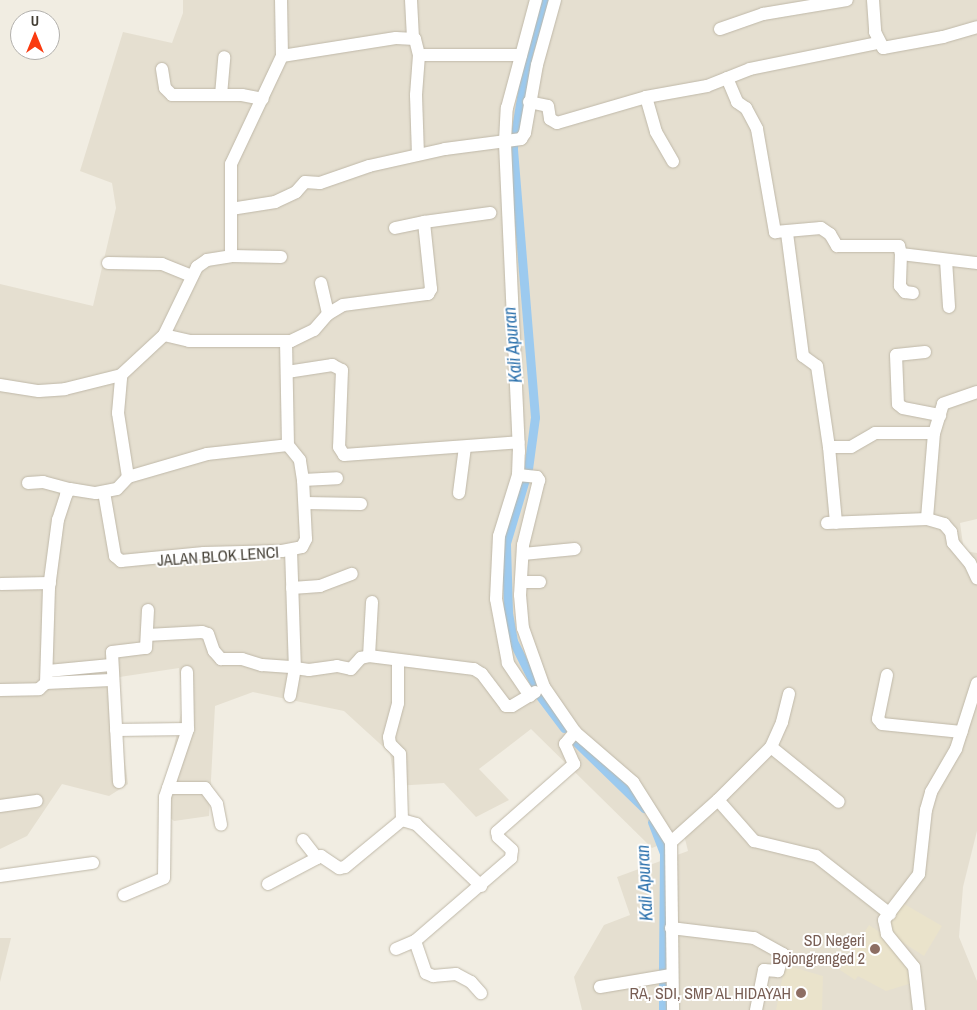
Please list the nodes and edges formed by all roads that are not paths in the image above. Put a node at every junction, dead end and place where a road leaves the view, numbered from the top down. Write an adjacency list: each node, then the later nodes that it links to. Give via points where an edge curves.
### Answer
1 (281, 0): 13 (street)
2 (411, 0): 9 (street)
3 (536, 0): 12 (street)
4 (555, 0): 20 (street)
5 (847, 0): 8 (street, via 763,14)
6 (873, 0): 10 (street)
7 (977, 27): 10 (street, via 887,49)
8 (720, 29)
9 (413, 38): 11 (street); 13 (street)
10 (878, 42): 16 (street, via 765,65)
11 (419, 55): 12 (street); 22 (street, via 416,95)
12 (521, 55): 21 (street, via 507,108)
13 (282, 56): 19 (street)
14 (224, 57): 17 (street)
15 (162, 69): 17 (street, via 168,94)
16 (727, 78): 18 (street, via 706,86); 28 (street, via 738,102 746,108 757,129 775,232)
17 (222, 96): 19 (street)
18 (646, 97): 20 (street, via 557,123 550,119 548,106); 23 (street, via 656,132)
19 (262, 99): 24 (street, via 231,164)
20 (529, 102): 21 (street, via 525,133)
21 (511, 140): 22 (street); 49 (street)
22 (418, 154): 24 (street, via 320,183 305,182 296,192 275,202)
23 (673, 161)
24 (231, 210): 30 (street)
25 (490, 213): 26 (street)
26 (424, 222): 27 (street); 39 (street, via 430,293 342,305)
27 (395, 228)
28 (786, 233): 29 (street, via 821,228 830,234 837,246 896,245); 52 (street, via 803,356 817,366)
29 (902, 254): 32 (street); 37 (street, via 900,286 905,292)
30 (231, 256): 31 (street); 35 (street, via 207,260)
31 (281, 257)
32 (946, 260): 33 (street); 38 (street)
33 (977, 262)
34 (108, 263): 35 (street, via 162,264)
35 (191, 276): 40 (street)
36 (321, 283): 39 (street)
37 (913, 293)
38 (949, 307)
39 (328, 314): 41 (street, via 314,330)
40 (164, 336): 41 (street, via 189,341); 44 (street)
41 (286, 341): 43 (street)
42 (925, 352): 47 (street, via 896,355 898,404 903,408)
43 (287, 372): 50 (street); 51 (street, via 332,365 342,370 339,447 344,455)
44 (121, 375): 45 (street, via 65,389 39,391); 54 (street, via 118,413)
45 (0, 385)
46 (977, 392): 47 (street, via 945,402)
47 (940, 415): 48 (street)
48 (934, 433): 52 (street, via 875,433 851,447); 63 (street)
49 (519, 442): 51 (street); 53 (street)
50 (288, 445): 54 (street, via 207,454); 56 (street, via 300,460)
51 (465, 447): 60 (street)
52 (829, 447): 63 (street, via 832,523)
53 (524, 476): 66 (street, via 537,477 538,484); 90 (street, via 499,536 496,599 508,663)
54 (128, 478): 59 (street, via 124,486)
55 (337, 478): 56 (street)
56 (304, 480): 61 (street)
57 (28, 483): 58 (street, via 43,482)
58 (70, 489): 59 (street); 71 (street, via 63,500 58,520)
59 (104, 492): 65 (street, JALAN BLOK LENCI, via 115,556 122,561)
60 (459, 493)
61 (305, 502): 62 (street); 65 (street, via 305,543)
62 (361, 504)
63 (927, 519): 68 (street, via 944,524 951,532 953,543 970,563)
64 (575, 549): 66 (street)
65 (291, 550): 73 (street, JALAN BLOK LENCI)
66 (523, 554): 69 (street)
67 (352, 574): 73 (street, via 320,586)
68 (977, 578)
69 (521, 582): 70 (street); 86 (street, via 523,628)
70 (540, 582)
71 (50, 583): 72 (street); 83 (street)
72 (1, 584)
73 (292, 588): 80 (street, JALAN BLOK LENCI)
74 (372, 602): 77 (street)
75 (148, 610): 76 (street)
76 (147, 635): 79 (street, via 146,648 112,650); 80 (street, via 202,632 208,634 214,651 221,659 242,659 262,665)
77 (369, 656): 78 (street); 80 (street, via 361,658 351,669 337,666 309,670)
78 (398, 660): 90 (street, via 474,669 482,674 506,706); 102 (street, via 398,703 388,737 400,754)
79 (111, 665): 83 (street); 84 (street)
80 (295, 668): 89 (street, JALAN BLOK LENCI)
81 (187, 672): 91 (street)
82 (887, 675): 94 (street, via 878,719 882,724)
83 (47, 677): 84 (street); 87 (street, via 39,689)
84 (111, 680): 92 (street)
85 (977, 683): 94 (street)
86 (544, 687): 90 (street); 93 (street)
87 (0, 690)
88 (789, 694): 95 (street)
89 (290, 696)
90 (530, 696)
91 (188, 729): 92 (street); 97 (street)
92 (116, 730): 96 (street)
93 (575, 732): 105 (street, via 633,782); 110 (street, via 565,744 574,764 497,832 513,854)
94 (962, 732): 112 (street, via 926,810 919,874)
95 (771, 747): 98 (street); 100 (street)
96 (119, 782)
97 (168, 788): 103 (street, via 205,788 217,804); 111 (street, via 164,878)
98 (718, 800): 105 (street); 112 (street, via 754,841 816,856)
99 (37, 801): 101 (street)
100 (839, 802)
101 (0, 806)
102 (402, 820): 106 (street, via 345,867 339,868 324,856); 110 (street, via 416,824)
103 (221, 825)
104 (303, 840): 106 (street)
105 (671, 842): 113 (street)
106 (317, 858): 109 (street)
107 (93, 863): 108 (street)
108 (0, 876)
109 (268, 884)
110 (481, 886): 114 (street)
111 (124, 895)
112 (890, 914): 121 (street, via 884,920 887,934 914,967)
113 (671, 928): 116 (street); 120 (street, via 754,938 783,954 778,971 764,970)
114 (415, 941): 115 (street); 118 (street, via 426,973 433,976 456,974 471,982)
115 (396, 949)
116 (670, 975): 117 (street); 119 (street)
117 (600, 987)
118 (480, 993)
119 (673, 1010)
120 (756, 1010)
121 (919, 1010)

